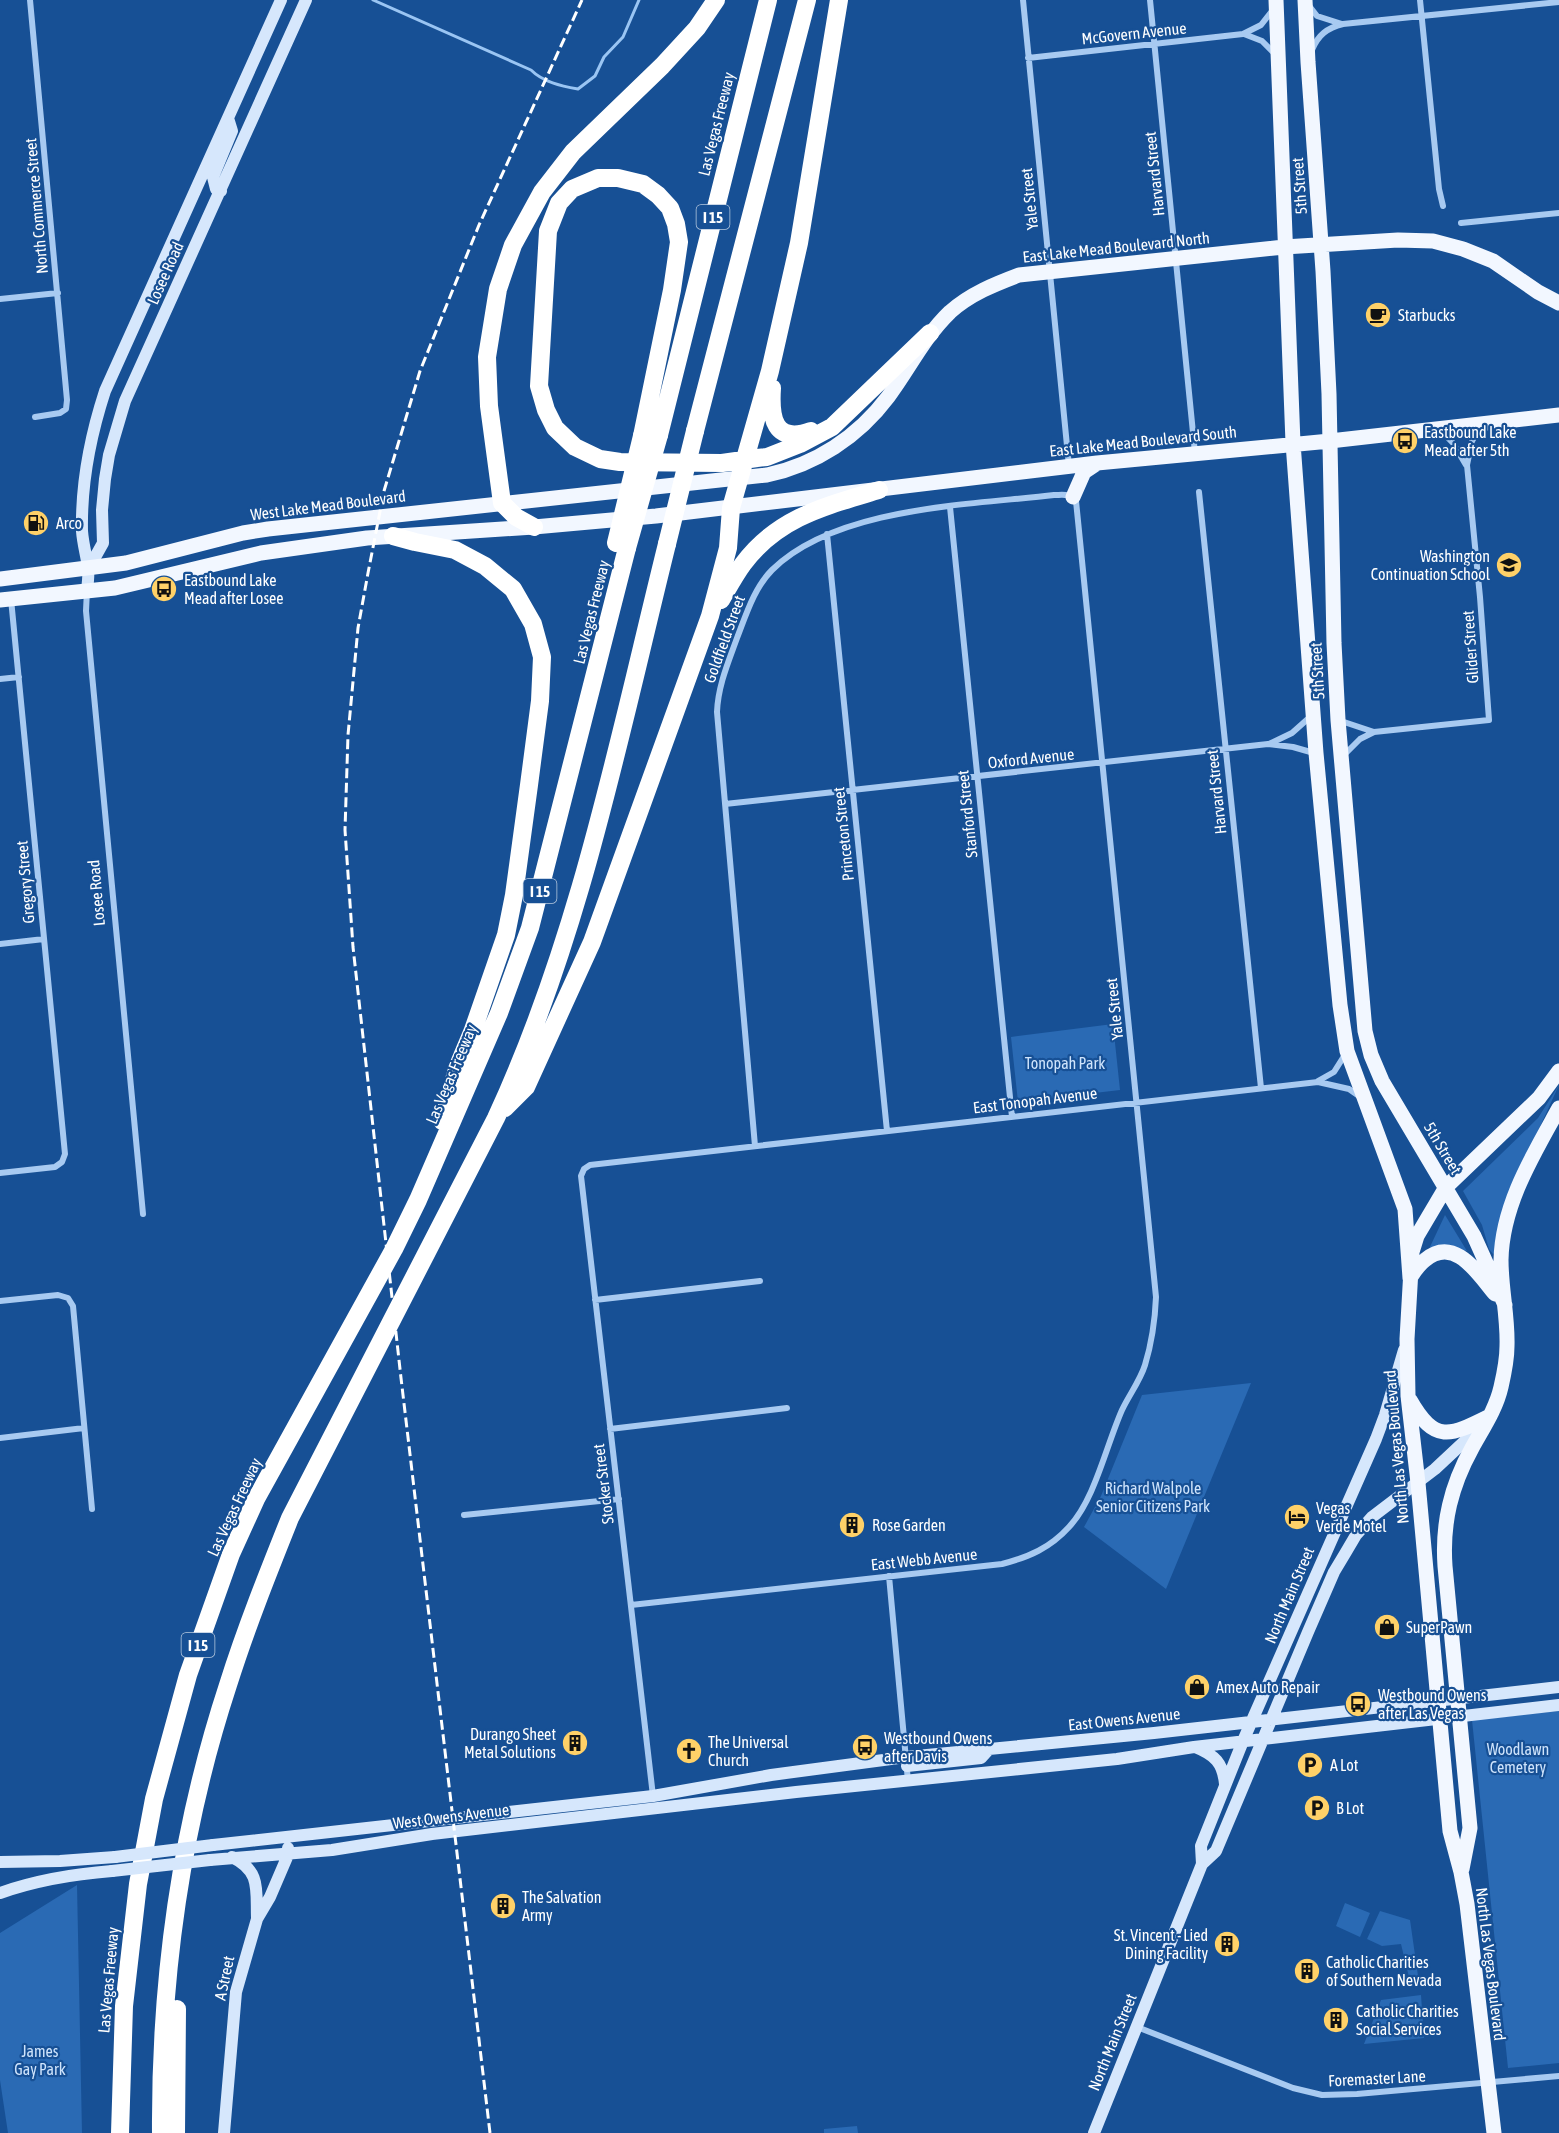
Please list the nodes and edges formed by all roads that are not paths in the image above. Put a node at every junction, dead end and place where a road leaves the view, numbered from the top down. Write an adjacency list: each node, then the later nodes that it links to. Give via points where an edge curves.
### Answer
1 (30, 0): 30 (street, North Commerce Street)
2 (281, 0): 21 (main road, Losee Road)
3 (306, 0): 22 (main road, Losee Road)
4 (716, 0): 53 (highway, via 683,44 573,152 542,192 513,245 498,289 487,357 489,406)
5 (768, 0): 40 (highway, Las Vegas Freeway / I 15)
6 (807, 0): 89 (highway, I 15, bridge, via 593,840 524,1054)
7 (839, 0): 34 (highway, via 799,243)
8 (1023, 0): 18 (street, Yale Street)
9 (1150, 0): 17 (street, Harvard Street)
10 (1276, 0): 16 (street, McGovern Avenue, via 1265,21); 20 (main road, 5th Street)
11 (1306, 0): 15 (street, via 1317,16); 19 (main road, 5th Street)
12 (1420, 0): 14 (street)
13 (1559, 2): 14 (street)
14 (1421, 16): 15 (street); 23 (street, via 1438,189)
15 (1343, 24): 19 (street, via 1321,34)
16 (1243, 34): 17 (street, McGovern Avenue); 20 (street, via 1266,43)
17 (1154, 44): 18 (street, McGovern Avenue); 28 (street, Harvard Street)
18 (1028, 58): 29 (street, Yale Street)
19 (1308, 62): 26 (main road, 5th Street)
20 (1279, 63): 27 (main road, 5th Street)
21 (228, 117): 22 (main road, via 232,131 213,177 216,189); 59 (main road, Losee Road, via 96,417 82,502 83,548)
22 (221, 191): 59 (main road, Losee Road, via 125,401 105,479 103,543)
23 (1443, 206)
24 (1559, 213): 25 (street)
25 (1461, 223)
26 (1322, 246): 27 (main road, East Lake Mead Boulevard North); 32 (main road, East Lake Mead Boulevard North, via 1398,240 1463,249 1493,261); 41 (main road, 5th Street)
27 (1284, 247): 28 (main road, East Lake Mead Boulevard North); 42 (main road, 5th Street)
28 (1176, 259): 29 (main road, East Lake Mead Boulevard North); 43 (street, Harvard Street)
29 (1050, 271): 33 (main road, East Lake Mead Boulevard North, via 1019,275 991,285 952,310); 47 (street, Yale Street)
30 (58, 293): 31 (street); 37 (street, North Commerce Street, via 66,409)
31 (0, 299)
32 (1559, 303)
33 (930, 333): 35 (highway); 48 (main road, East Lake Mead Boulevard North, via 887,399 850,437 788,471)
34 (770, 371): 35 (highway, via 772,417 784,433 807,433); 44 (highway)
35 (849, 411): 44 (highway, via 832,427 800,444 767,457)
36 (1559, 415): 38 (main road, East Lake Mead Boulevard South)
37 (35, 417)
38 (1483, 423): 39 (main road, East Lake Mead Boulevard South); 46 (street, Glider Street, via 1472,441)
39 (1438, 428): 41 (main road, East Lake Mead Boulevard South); 46 (street, Glider Street, via 1454,443)
40 (650, 436): 44 (highway, via 679,243 676,224 670,208 643,184 598,178 572,189 559,203 548,231 539,386 546,411 555,428 575,447 600,459 677,463); 95 (highway, Las Vegas Freeway / I 15, bridge, via 621,549 621,569 530,928 499,1013)
41 (1330, 441): 42 (main road, East Lake Mead Boulevard South); 67 (main road, 5th Street)
42 (1293, 443): 43 (main road, East Lake Mead Boulevard South); 66 (main road, 5th Street)
43 (1195, 453): 45 (main road, East Lake Mead Boulevard South)
44 (745, 460): 48 (highway)
45 (1097, 463): 47 (main road, East Lake Mead Boulevard South); 52 (main road, via 1084,472)
46 (1467, 465): 68 (street, Glider Street, via 1489,720)
47 (1070, 467): 50 (main road, East Lake Mead Boulevard South)
48 (740, 478): 49 (main road, East Lake Mead Boulevard North); 55 (highway)
49 (664, 486): 53 (main road, West Lake Mead Boulevard)
50 (879, 490): 55 (main road, East Lake Mead Boulevard South); 63 (highway, via 815,509 778,529 743,565)
51 (1199, 492): 70 (street, Harvard Street)
52 (1073, 497): 54 (street, Goldfield Street, via 1054,495); 73 (street, Yale Street)
53 (502, 503): 56 (highway); 59 (main road, West Lake Mead Boulevard, via 243,533 126,563)
54 (950, 507): 57 (street, Goldfield Street, via 906,512); 74 (street, Stanford Street)
55 (731, 508): 56 (main road, East Lake Mead Boulevard South); 63 (highway, via 728,548)
56 (534, 527): 58 (main road)
57 (827, 534): 75 (street, Princeton Street); 76 (street, Goldfield Street, via 802,546 771,571 752,598 718,696)
58 (393, 536): 61 (main road, via 261,553 124,586); 95 (highway, via 455,550 485,566 513,589 532,624 542,657 540,701 506,935 458,1066)
59 (89, 568): 60 (main road, West Lake Mead Boulevard); 61 (main road, Losee Road)
60 (0, 579)
61 (87, 590): 62 (main road); 96 (street, Losee Road)
62 (6, 599): 64 (street, Gregory Street)
63 (710, 616): 89 (highway, via 592,942 526,1087)
64 (19, 677): 65 (street); 79 (street, Gregory Street)
65 (0, 679)
66 (1313, 715): 69 (street, Oxford Avenue, via 1292,733); 71 (main road, 5th Street)
67 (1338, 720): 68 (street); 72 (main road, 5th Street)
68 (1374, 732): 72 (street, via 1360,739)
69 (1268, 744): 70 (street, Oxford Avenue); 71 (street, Oxford Avenue)
70 (1225, 749): 73 (street, Oxford Avenue); 84 (street, Harvard Street)
71 (1316, 753): 77 (main road, 5th Street)
72 (1342, 758): 78 (main road, 5th Street)
73 (1103, 764): 74 (street, Oxford Avenue); 86 (street, Yale Street)
74 (977, 777): 75 (street, Oxford Avenue); 88 (street, Stanford Street)
75 (852, 791): 76 (street, Oxford Avenue); 90 (street, Princeton Street)
76 (725, 804): 91 (street, Goldfield Street)
77 (1328, 884): 78 (main road); 81 (main road, 5th Street)
78 (1354, 897): 94 (main road, 5th Street, via 1361,1004 1371,1055 1382,1081)
79 (44, 939): 80 (street); 93 (street, Gregory Street, via 65,1154 55,1167)
80 (0, 944)
81 (1347, 1051): 83 (street, via 1334,1072); 85 (main road, 5th Street)
82 (1559, 1071): 94 (main road, North Las Vegas Boulevard, via 1539,1098)
83 (1317, 1082): 84 (street, East Tonopah Avenue); 85 (street, East Tonopah Avenue, via 1349,1089)
84 (1261, 1088): 86 (street, East Tonopah Avenue)
85 (1365, 1100): 97 (main road, 5th Street, via 1405,1209)
86 (1137, 1102): 88 (street, East Tonopah Avenue); 113 (street, Yale Street, via 1156,1297 1155,1331 1142,1374 1122,1410 1082,1511)
87 (1559, 1108): 101 (main road, North Las Vegas Boulevard, via 1516,1191 1506,1222 1501,1258)
88 (1012, 1117): 90 (street, East Tonopah Avenue)
89 (496, 1118): 139 (highway, I 15, via 290,1518 228,1685 203,1773)
90 (887, 1131): 91 (street, East Tonopah Avenue)
91 (755, 1146): 92 (street, East Tonopah Avenue, via 590,1165)
92 (584, 1169): 99 (street, Stocker Street)
93 (0, 1173)
94 (1446, 1187): 97 (main road, North Las Vegas Boulevard, via 1418,1236); 101 (main road, 5th Street, via 1485,1257)
95 (418, 1200): 145 (highway, Las Vegas Freeway / I 15, via 256,1499 231,1554 188,1675 154,1799 138,1884 124,2006)
96 (143, 1214)
97 (1410, 1278): 101 (main road, via 1425,1260 1436,1254 1457,1254); 102 (main road, North Las Vegas Boulevard)
98 (760, 1281): 99 (street)
99 (595, 1300): 107 (street, Stocker Street)
100 (0, 1301): 106 (street, via 58,1295 68,1298 73,1306)
101 (1505, 1305): 105 (main road, North Las Vegas Boulevard, via 1506,1360)
102 (1407, 1339): 103 (main road, North Las Vegas Boulevard); 123 (main road, North Main Street, via 1376,1439)
103 (1408, 1396): 105 (main road, via 1423,1421 1441,1432 1457,1431); 109 (main road, North Las Vegas Boulevard)
104 (787, 1408): 107 (street)
105 (1490, 1416): 109 (main road, North Main Street); 117 (main road, North Las Vegas Boulevard, via 1455,1486 1445,1527)
106 (84, 1428): 108 (street); 111 (street)
107 (610, 1429): 110 (street, Stocker Street)
108 (0, 1438)
109 (1418, 1483): 118 (main road, North Las Vegas Boulevard); 122 (main road, North Main Street, via 1372,1517 1346,1551)
110 (619, 1499): 112 (street); 115 (street, Stocker Street)
111 (92, 1509)
112 (464, 1515)
113 (1061, 1535): 114 (street, East Webb Avenue, via 1036,1553 1002,1564)
114 (889, 1576): 115 (street, East Webb Avenue); 127 (street)
115 (631, 1605): 132 (street, Stocker Street)
116 (1559, 1687): 117 (main road, East Owens Avenue)
117 (1458, 1698): 118 (main road, East Owens Avenue); 120 (main road, North Las Vegas Boulevard)
118 (1437, 1701): 121 (main road, North Las Vegas Boulevard); 122 (main road, East Owens Avenue)
119 (1559, 1705): 120 (main road)
120 (1459, 1716): 121 (main road); 138 (main road, North Las Vegas Boulevard, via 1470,1828)
121 (1438, 1718): 124 (main road); 138 (main road, North Las Vegas Boulevard, via 1449,1831)
122 (1272, 1719): 123 (main road, East Owens Avenue); 124 (main road, North Main Street)
123 (1252, 1722): 125 (main road, North Main Street); 127 (main road, East Owens Avenue, via 990,1748)
124 (1263, 1739): 125 (main road); 137 (main road, North Main Street, via 1216,1851)
125 (1243, 1741): 126 (main road); 130 (main road, North Main Street)
126 (1194, 1747): 129 (main road); 130 (main road, via 1218,1762)
127 (907, 1762): 128 (main road, West Owens Avenue); 129 (street)
128 (771, 1775): 131 (main road); 132 (main road, West Owens Avenue)
129 (908, 1781): 131 (main road, West Owens Avenue)
130 (1225, 1786): 137 (main road, North Main Street, via 1201,1846)
131 (773, 1794): 134 (main road, West Owens Avenue, via 432,1833)
132 (653, 1796): 133 (main road, West Owens Avenue)
133 (287, 1837): 134 (main road, A Street); 136 (main road, West Owens Avenue, bridge, via 60,1862)
134 (288, 1855): 135 (main road, West Owens Avenue); 141 (main road, A Street)
135 (232, 1857): 140 (main road, West Owens Avenue, bridge, via 79,1874); 141 (main road, via 251,1869 256,1880)
136 (0, 1862)
137 (1202, 1864): 142 (main road, North Main Street)
138 (1461, 1872): 144 (main road, North Las Vegas Boulevard)
139 (182, 1874): 146 (highway, I 15, via 164,2011); 147 (highway)
140 (0, 1893)
141 (257, 1919): 148 (main road, A Street, via 236,1992)
142 (1136, 2027): 144 (street, Foremaster Lane, via 1293,2088 1322,2095); 149 (main road, North Main Street)
143 (1559, 2076): 144 (street, Foremaster Lane)
144 (1488, 2084): 150 (main road, North Las Vegas Boulevard)
145 (120, 2133)
146 (161, 2133)
147 (176, 2133)
148 (224, 2133)
149 (1094, 2133)
150 (1494, 2133)

